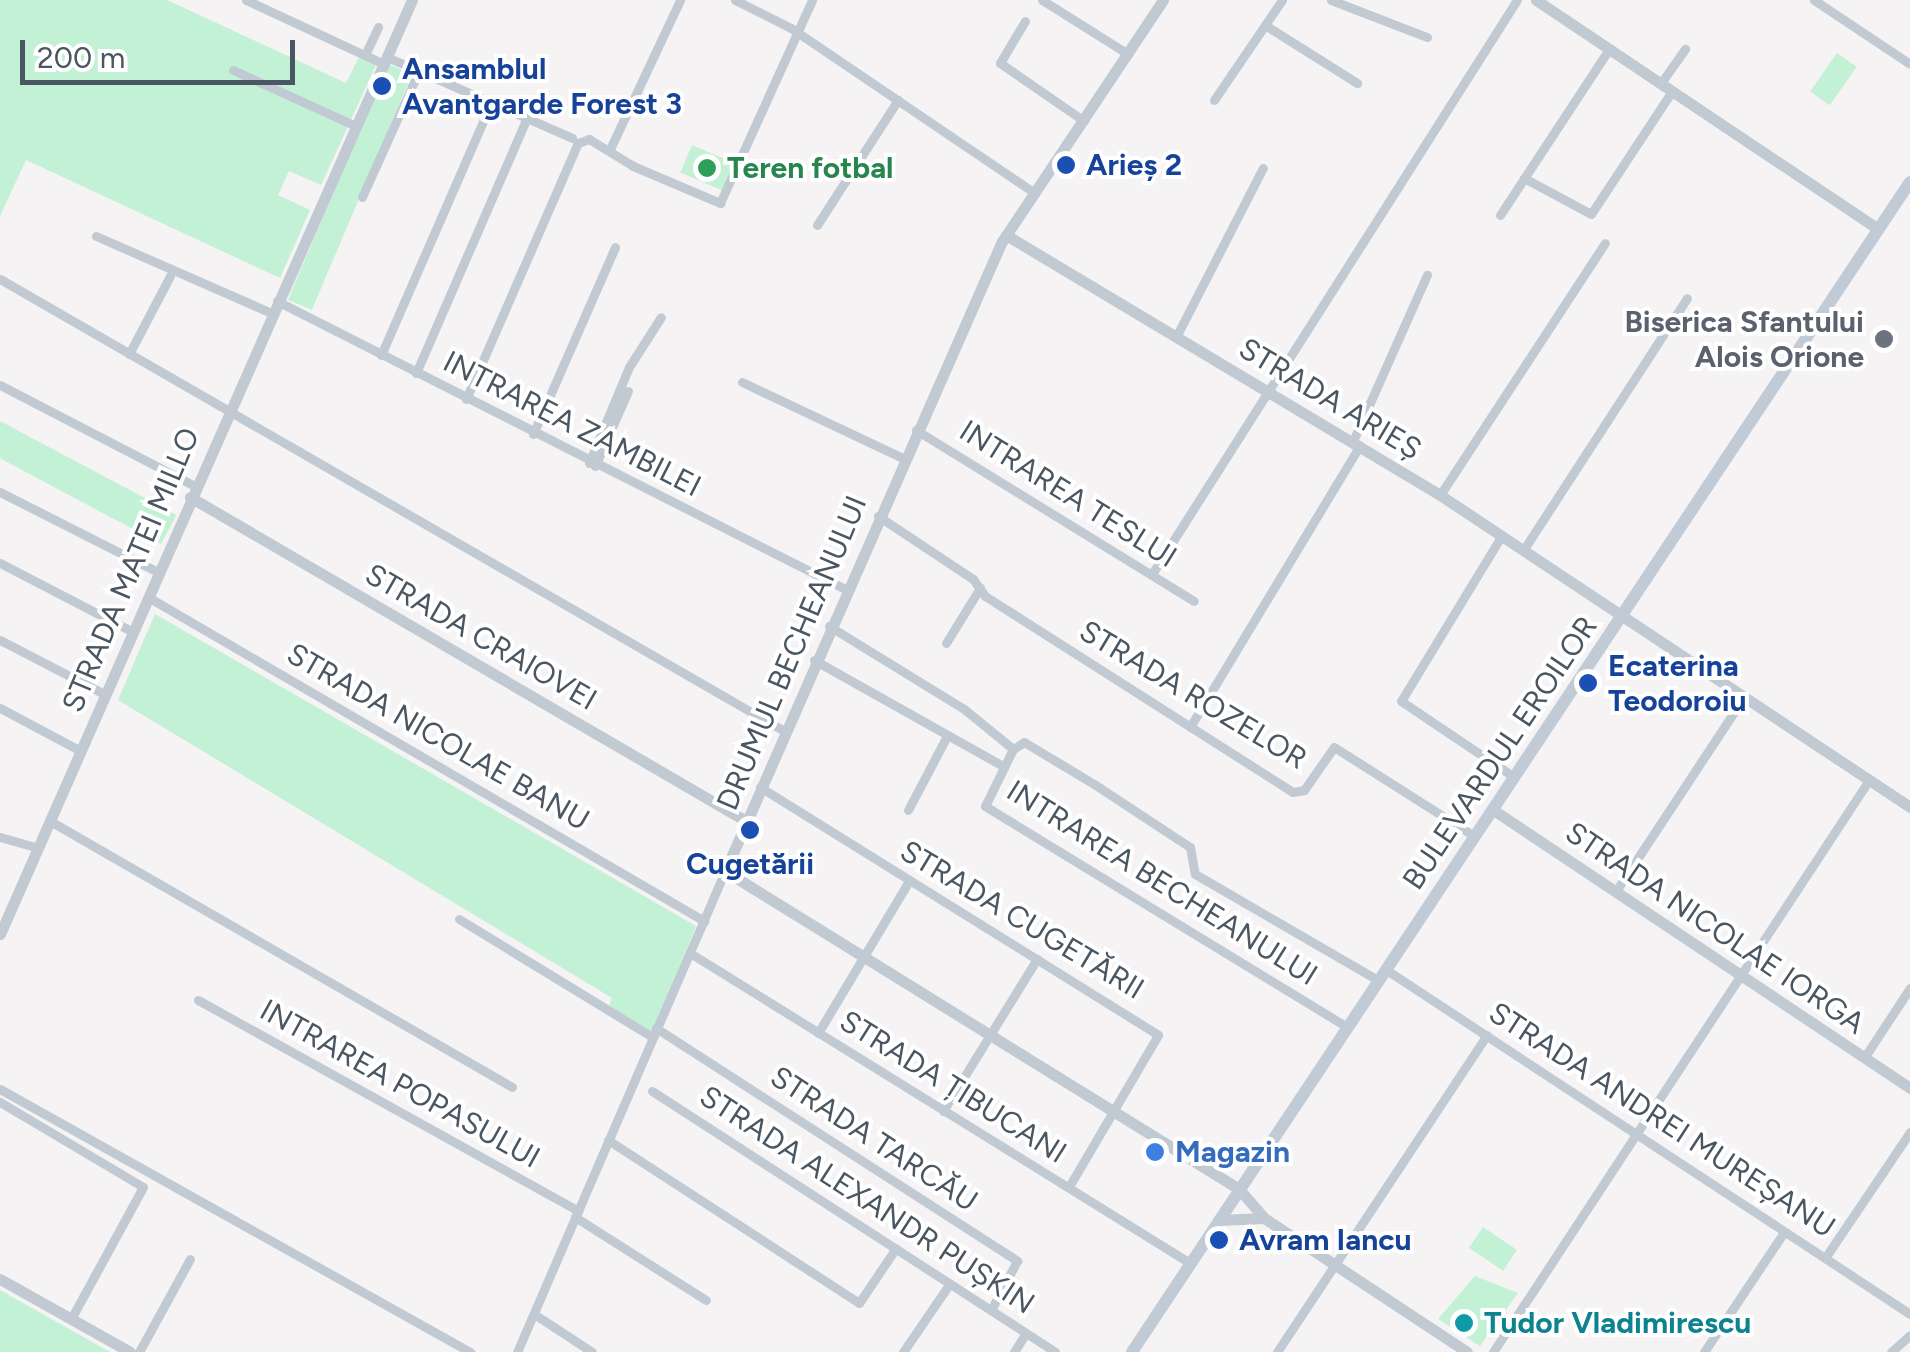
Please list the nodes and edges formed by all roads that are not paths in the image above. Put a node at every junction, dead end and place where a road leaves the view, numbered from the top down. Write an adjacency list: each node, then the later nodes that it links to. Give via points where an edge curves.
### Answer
1 (246, 0): 21 (street)
2 (412, 0): 22 (street, STRADA MATEI MILLO)
3 (680, 0): 35 (street)
4 (735, 0): 16 (street)
5 (812, 0): 16 (street)
6 (1042, 0): 20 (street)
7 (1164, 0): 20 (street, DRUMUL BECHEANULUI)
8 (1282, 0): 14 (street)
9 (1331, 0): 17 (street)
10 (1517, 0): 60 (street)
11 (1536, 0): 18 (street)
12 (1814, 0): 23 (street)
13 (1025, 21): 32 (street, via 1000,63)
14 (1265, 25): 26 (street); 29 (street)
15 (378, 26): 21 (street)
16 (799, 35): 28 (street); 35 (street, via 726,196 715,204)
17 (1427, 37)
18 (1610, 49): 27 (street); 37 (street)
19 (1685, 49): 27 (street)
20 (1128, 54): 32 (street, DRUMUL BECHEANULUI)
21 (365, 55): 22 (street)
22 (386, 60): 25 (street); 33 (street, STRADA MATEI MILLO)
23 (1910, 64)
24 (233, 70): 33 (street)
25 (418, 71): 30 (street); 40 (street)
26 (1357, 83)
27 (1666, 87): 37 (street, via 1591,214); 43 (street)
28 (898, 100): 39 (street); 42 (street)
29 (1214, 100)
30 (492, 103): 31 (street); 56 (street)
31 (527, 118): 34 (street); 57 (street)
32 (1084, 120): 39 (street, DRUMUL BECHEANULUI)
33 (356, 126): 52 (street, STRADA MATEI MILLO)
34 (575, 140): 35 (street); 62 (street)
35 (610, 149)
36 (1263, 168): 54 (street)
37 (1524, 178): 41 (street)
38 (1910, 182): 43 (main road, BULEVARDUL EROILOR)
39 (1035, 194): 44 (street, DRUMUL BECHEANULUI)
40 (362, 197)
41 (1500, 215)
42 (818, 225)
43 (1878, 229): 82 (main road, BULEVARDUL EROILOR)
44 (1006, 235): 54 (street, STRADA ARIEȘ); 64 (street, DRUMUL BECHEANULUI)
45 (96, 236): 52 (street, INTRAREA ZAMBILEI)
46 (1605, 243): 71 (street)
47 (615, 247): 65 (street)
48 (1427, 275): 66 (street)
49 (170, 276): 55 (street)
50 (0, 279): 55 (street, STRADA MATEI MILLO)
51 (1686, 298): 74 (street)
52 (274, 307): 56 (street, INTRAREA ZAMBILEI); 63 (street, STRADA MATEI MILLO)
53 (661, 317): 68 (street, via 629,367)
54 (1176, 337): 60 (street, STRADA ARIEȘ)
55 (130, 354): 63 (street, STRADA MATEI MILLO)
56 (381, 355): 57 (street, INTRAREA ZAMBILEI)
57 (416, 373): 62 (street, INTRAREA ZAMBILEI)
58 (742, 382): 67 (street)
59 (0, 385): 69 (street)
60 (1266, 390): 66 (street, STRADA ARIEȘ); 77 (street)
61 (628, 391): 68 (street)
62 (466, 399): 65 (street, INTRAREA ZAMBILEI)
63 (228, 409): 69 (street, STRADA MATEI MILLO); 92 (street)
64 (916, 430): 67 (street, DRUMUL BECHEANULUI); 77 (street, INTRAREA TESLUI)
65 (533, 434): 68 (street, INTRAREA ZAMBILEI)
66 (1356, 443): 71 (street, STRADA ARIEȘ); 91 (street)
67 (903, 458): 72 (street, DRUMUL BECHEANULUI)
68 (592, 464): 78 (street, INTRAREA ZAMBILEI)
69 (192, 491): 76 (street, STRADA MATEI MILLO); 104 (street, STRADA CRAIOVEI)
70 (0, 492): 76 (street)
71 (1440, 494): 73 (street, STRADA ARIEȘ)
72 (878, 516): 78 (street, DRUMUL BECHEANULUI); 79 (street, STRADA ROZELOR)
73 (1502, 535): 74 (street, STRADA ARIEȘ); 97 (street, via 1401,701)
74 (1524, 548): 82 (street, STRADA ARIEȘ)
75 (0, 563): 84 (street)
76 (158, 572): 80 (street, STRADA MATEI MILLO)
77 (1152, 574): 81 (street, INTRAREA TESLUI)
78 (845, 588): 83 (street, DRUMUL BECHEANULUI)
79 (980, 588): 86 (street); 91 (street, STRADA ROZELOR)
80 (148, 597): 84 (street, STRADA MATEI MILLO); 112 (street, STRADA NICOLAE BANU)
81 (1194, 601)
82 (1622, 614): 89 (street, STRADA ARIEȘ); 97 (main road, BULEVARDUL EROILOR)
83 (829, 626): 87 (street, DRUMUL BECHEANULUI); 94 (street, INTRAREA BECHEANULUI, via 964,708)
84 (133, 632): 88 (street, STRADA MATEI MILLO)
85 (0, 640): 88 (street)
86 (946, 643)
87 (814, 660): 92 (street, DRUMUL BECHEANULUI); 93 (street, INTRAREA BECHEANULUI)
88 (106, 694): 95 (street, STRADA MATEI MILLO)
89 (1744, 697): 98 (street, STRADA ARIEȘ); 110 (street)
90 (0, 708): 95 (street, STRADA MATEI MILLO)
91 (1190, 727): 105 (street, STRADA ROZELOR, via 1299,793 1334,747)
92 (784, 731): 99 (street, DRUMUL BECHEANULUI)
93 (947, 736): 96 (street, INTRAREA BECHEANULUI); 102 (street)
94 (1013, 749): 96 (street, INTRAREA BECHEANULUI); 117 (street, STRADA ANDREI MUREȘANU, via 1024,742 1094,784 1190,846 1195,874)
95 (80, 752): 103 (street, STRADA MATEI MILLO)
96 (1003, 766): 121 (street, INTRAREA BECHEANULUI, via 985,806)
97 (1514, 777): 101 (main road, BULEVARDUL EROILOR)
98 (1869, 780): 100 (street, STRADA ARIEȘ); 118 (street)
99 (760, 787): 104 (street, DRUMUL BECHEANULUI); 109 (street, STRADA CUGETĂRII)
100 (1910, 807)
101 (1492, 809): 105 (main road, BULEVARDUL EROILOR); 110 (street, STRADA NICOLAE IORGA)
102 (908, 810)
103 (50, 821): 107 (street, STRADA MATEI MILLO); 127 (street)
104 (746, 821): 108 (street, DRUMUL BECHEANULUI)
105 (1474, 836): 117 (main road, BULEVARDUL EROILOR)
106 (0, 837): 107 (street)
107 (38, 848): 113 (street, STRADA MATEI MILLO)
108 (725, 871): 112 (street, DRUMUL BECHEANULUI); 115 (street)
109 (910, 881): 115 (street); 116 (street, STRADA CUGETĂRII)
110 (1616, 891): 118 (street, STRADA NICOLAE IORGA)
111 (459, 919): 122 (street)
112 (704, 921): 114 (street, DRUMUL BECHEANULUI)
113 (0, 934)
114 (690, 953): 122 (street, DRUMUL BECHEANULUI); 123 (street, STRADA ȚIBUCANI)
115 (864, 956): 123 (street); 124 (street)
116 (1037, 958): 124 (street); 132 (street, STRADA CUGETĂRII, via 1158,1035)
117 (1382, 975): 121 (main road, BULEVARDUL EROILOR); 125 (street, STRADA ANDREI MUREȘANU)
118 (1742, 975): 126 (street, STRADA NICOLAE IORGA); 135 (street)
119 (1910, 988): 126 (street)
120 (198, 1000): 139 (street, INTRAREA POPASULUI)
121 (1347, 1028): 138 (main road, BULEVARDUL EROILOR)
122 (654, 1032): 136 (street, DRUMUL BECHEANULUI); 151 (street, STRADA TARCĂU, via 1017,1261)
123 (818, 1033): 133 (street, STRADA ȚIBUCANI)
124 (990, 1034): 132 (street); 133 (street)
125 (1487, 1035): 135 (street, STRADA ANDREI MUREȘANU); 147 (street)
126 (1864, 1058): 128 (street, STRADA NICOLAE IORGA)
127 (512, 1087)
128 (1910, 1088)
129 (0, 1089): 159 (street)
130 (652, 1091): 143 (street, STRADA ALEXANDR PUȘKIN)
131 (0, 1102): 154 (street, via 143,1187)
132 (1115, 1110): 137 (street, STRADA CUGETĂRII); 138 (street)
133 (943, 1111): 137 (street, STRADA ȚIBUCANI)
134 (1910, 1132): 144 (street)
135 (1638, 1135): 142 (street, STRADA ANDREI MUREȘANU); 168 (street)
136 (608, 1140): 139 (street, DRUMUL BECHEANULUI); 143 (street, via 859,1303)
137 (1069, 1187): 146 (street, STRADA ȚIBUCANI)
138 (1239, 1190): 140 (street); 141 (main road, BULEVARDUL EROILOR)
139 (577, 1214): 150 (street, INTRAREA POPASULUI); 152 (street, DRUMUL BECHEANULUI)
140 (1264, 1218): 141 (street); 147 (street)
141 (1218, 1220): 146 (main road, BULEVARDUL EROILOR)
142 (1784, 1232): 144 (street, STRADA ANDREI MUREȘANU); 169 (street)
143 (896, 1248): 149 (street, STRADA ALEXANDR PUȘKIN)
144 (1825, 1258): 153 (street, STRADA ANDREI MUREȘANU)
145 (190, 1259): 158 (street)
146 (1190, 1264): 165 (main road, BULEVARDUL EROILOR)
147 (1335, 1264): 166 (street); 167 (street)
148 (0, 1278): 154 (street)
149 (950, 1283): 151 (street, STRADA ALEXANDR PUȘKIN); 162 (street)
150 (706, 1300)
151 (992, 1310): 155 (street, STRADA ALEXANDR PUȘKIN)
152 (534, 1314): 160 (street, DRUMUL BECHEANULUI); 161 (street)
153 (1910, 1314)
154 (71, 1319): 157 (street)
155 (1026, 1333): 163 (street); 164 (street, STRADA ALEXANDR PUȘKIN)
156 (1910, 1335): 170 (street)
157 (130, 1352)
158 (139, 1352)
159 (470, 1352)
160 (517, 1352)
161 (592, 1352)
162 (902, 1352)
163 (1014, 1352)
164 (1055, 1352)
165 (1132, 1352)
166 (1277, 1352)
167 (1467, 1352)
168 (1493, 1352)
169 (1704, 1352)
170 (1892, 1352)

